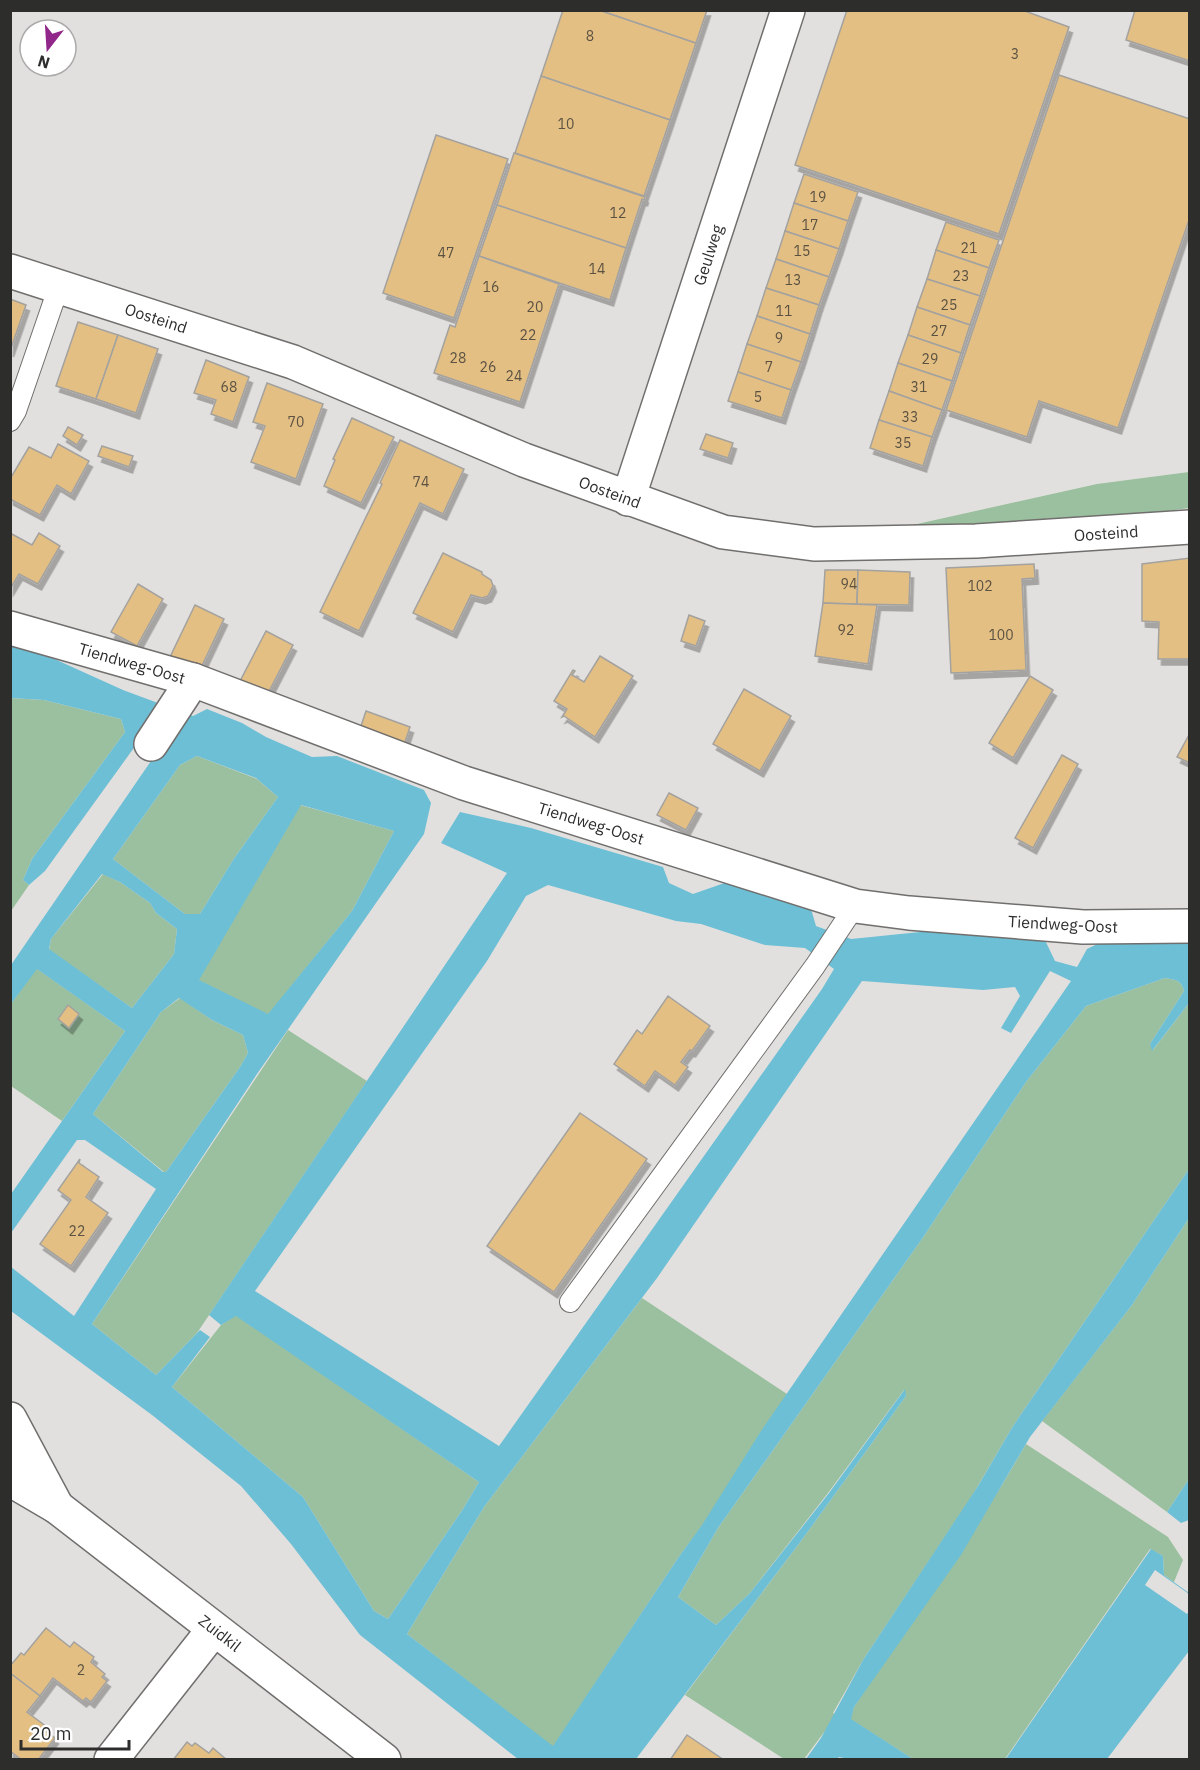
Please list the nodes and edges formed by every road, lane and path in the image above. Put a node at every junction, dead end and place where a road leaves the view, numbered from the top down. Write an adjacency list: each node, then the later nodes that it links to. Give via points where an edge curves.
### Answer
1 (788, 10): 5 (street, Geulweg)
2 (10, 271): 3 (street, Oosteind)
3 (59, 286): 4 (lane); 5 (street, Oosteind, via 293,362 524,460)
4 (10, 421)
5 (628, 499): 6 (street, Oosteind, via 723,532 814,544 976,541)
6 (1190, 527)
7 (10, 628): 8 (street, Tiendweg-Oost)
8 (186, 692): 9 (street); 10 (street, Tiendweg-Oost)
9 (151, 744)
10 (853, 911): 11 (street, Tiendweg-Oost, via 1083,927); 12 (lane)
11 (1190, 926)
12 (570, 1302)
13 (10, 1419): 15 (street, Zuidkil)
14 (10, 1474): 15 (street, Zuidkil, via 16,1483)
15 (57, 1507): 16 (street, Zuidkil)
16 (214, 1629): 17 (street); 18 (street, Zuidkil)
17 (111, 1760)
18 (384, 1760)

